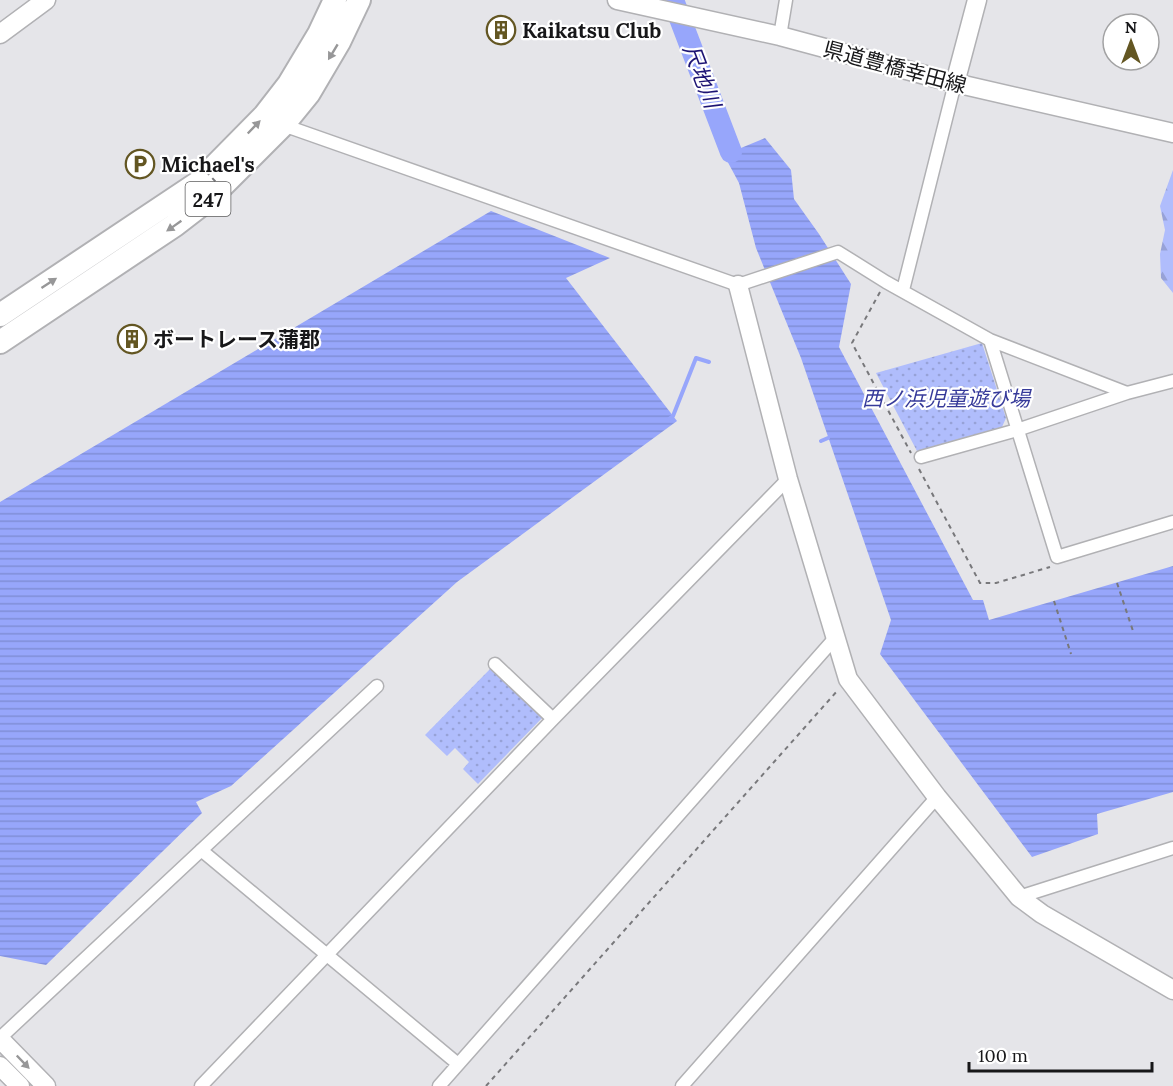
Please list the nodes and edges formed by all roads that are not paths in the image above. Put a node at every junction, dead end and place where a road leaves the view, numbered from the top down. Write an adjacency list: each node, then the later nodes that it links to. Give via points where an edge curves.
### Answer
1 (46, 0): 7 (street)
2 (335, 0): 14 (highway, 247, one-way to 2, via 198,183 265,116 289,84)
3 (358, 0): 10 (highway, 247, one-way to 10, via 309,93)
4 (617, 0): 8 (street, 県道豊橋幸田線)
5 (786, 0): 8 (street)
6 (977, 0): 9 (street)
7 (1, 31)
8 (780, 36): 9 (street, 県道豊橋幸田線)
9 (955, 83): 11 (street, 県道豊橋幸田線); 13 (street)
10 (283, 125): 12 (street); 16 (highway, 247, one-way to 16, via 210,198 175,225)
11 (1173, 133)
12 (738, 285): 13 (street, via 838,252); 21 (street)
13 (903, 290): 15 (street)
14 (0, 315)
15 (990, 340): 18 (street); 19 (street)
16 (0, 342)
17 (1173, 381): 18 (street)
18 (1127, 393): 19 (street)
19 (1017, 430): 20 (street); 22 (street, via 1057,557)
20 (918, 461)
21 (788, 478): 23 (street); 26 (street)
22 (1173, 522)
23 (835, 638): 27 (street, via 848,679); 34 (street)
24 (495, 663): 26 (street)
25 (377, 686): 29 (street)
26 (553, 719): 31 (street)
27 (937, 797): 30 (street); 40 (street)
28 (1173, 848): 30 (street)
29 (201, 850): 31 (street); 33 (street)
30 (1019, 897): 32 (street)
31 (327, 954): 34 (street); 38 (street)
32 (1173, 990)
33 (0, 1038): 37 (street, one-way to 37)
34 (458, 1064): 39 (street)
35 (0, 1066): 36 (street)
36 (20, 1086)
37 (46, 1086)
38 (201, 1086)
39 (439, 1086)
40 (682, 1086)

